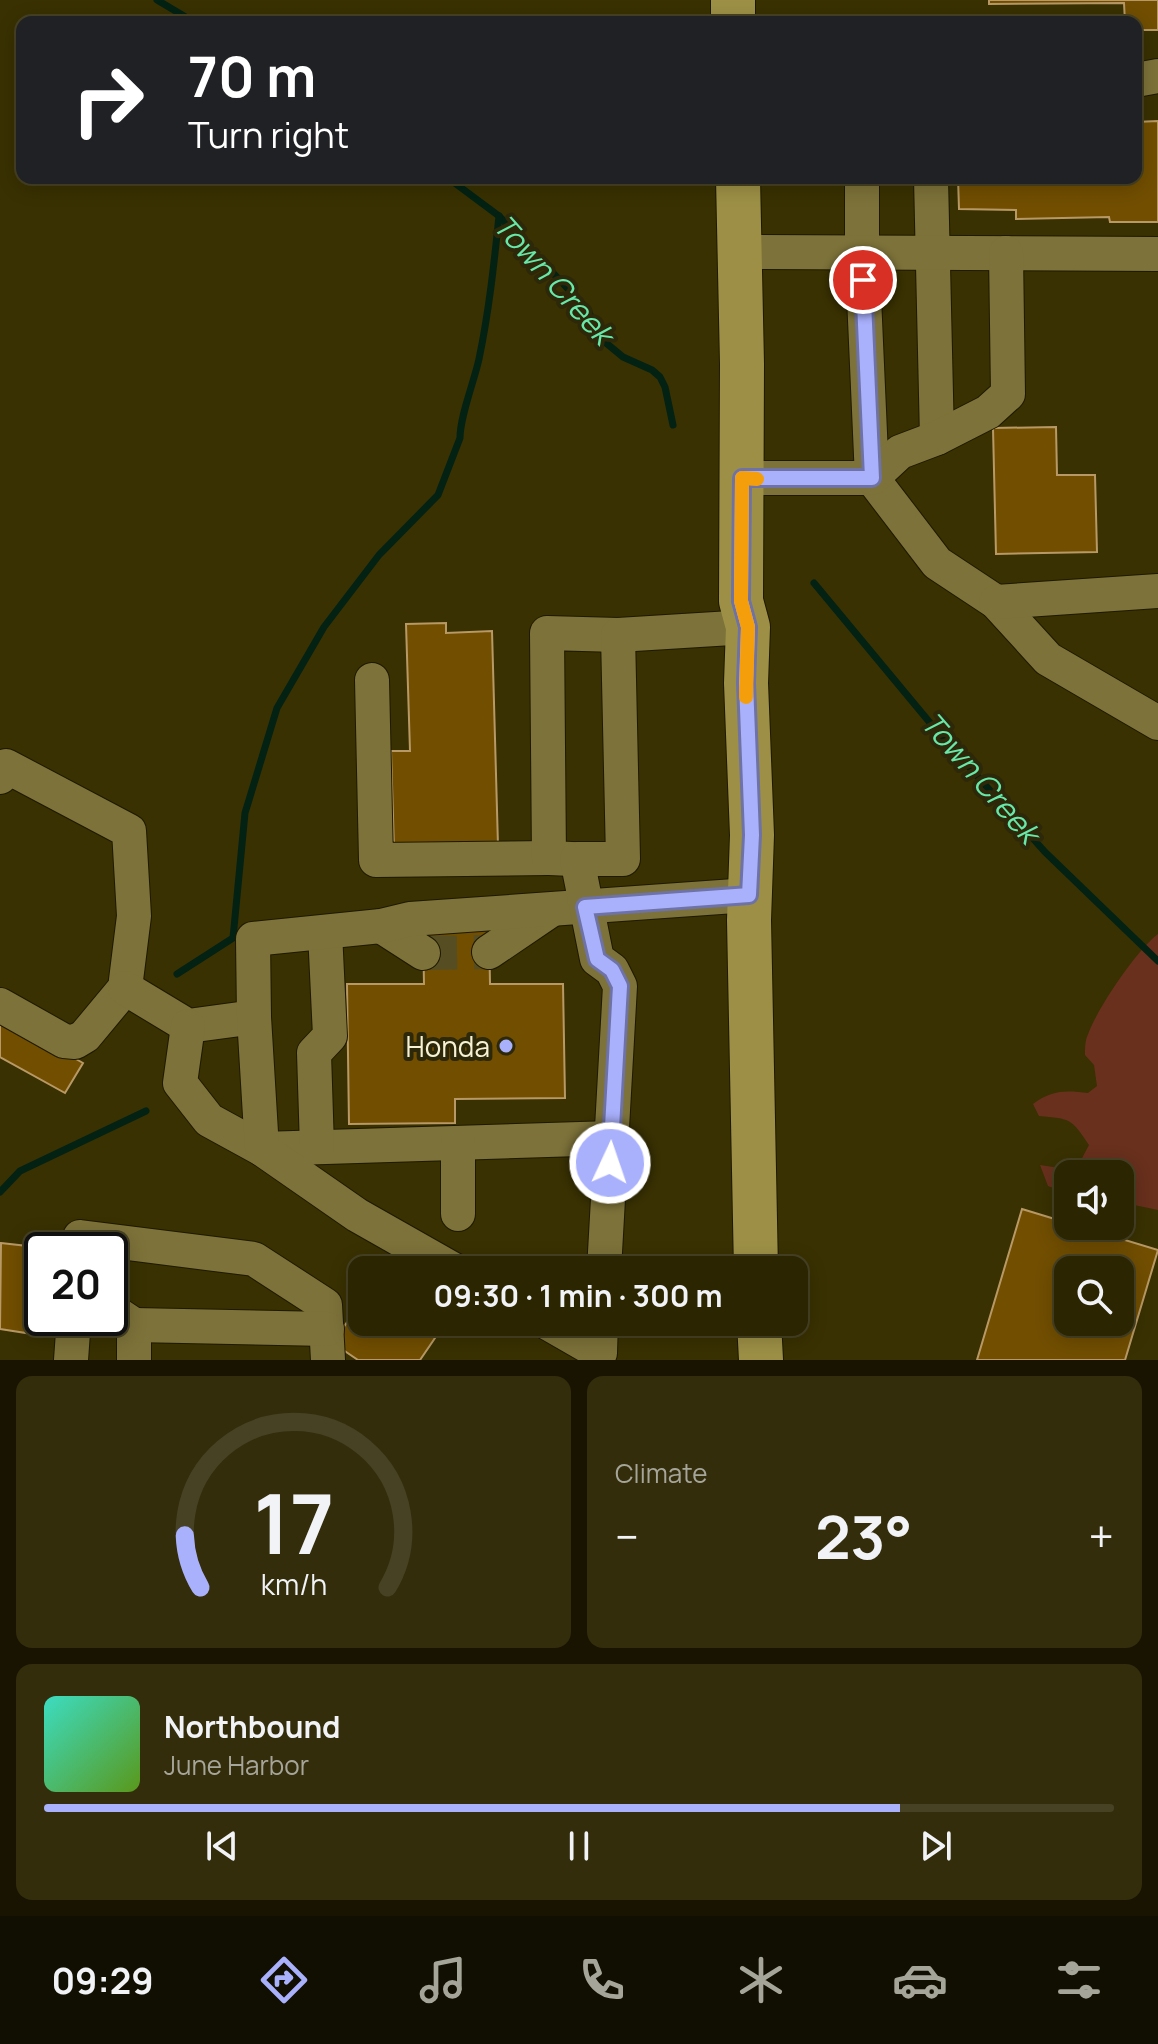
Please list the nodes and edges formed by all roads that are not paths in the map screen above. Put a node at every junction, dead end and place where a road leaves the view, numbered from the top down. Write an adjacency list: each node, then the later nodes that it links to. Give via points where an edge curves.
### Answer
1 (738, 184): 4 (highway)
2 (862, 184): 5 (lane)
3 (931, 184): 6 (lane)
4 (741, 252): 5 (lane); 10 (highway)
5 (862, 252): 6 (lane); 11 (lane)
6 (932, 253): 7 (lane); 9 (lane)
7 (1006, 253): 8 (lane); 9 (lane, via 1008,394 988,412)
8 (1158, 254)
9 (937, 438): 11 (lane, via 900,452)
10 (742, 478): 11 (lane); 14 (highway, via 741,601)
11 (872, 478): 13 (lane, via 937,563)
12 (1158, 591): 13 (lane)
13 (996, 602): 17 (lane, via 1048,659)
14 (748, 627): 15 (lane); 20 (highway)
15 (618, 635): 19 (lane, via 623,859); 19 (lane, via 547,633)
16 (372, 680): 19 (lane, via 376,860)
17 (1158, 723)
18 (2, 769): 27 (lane, via 129,831 134,916)
19 (563, 859): 21 (lane)
20 (749, 895): 21 (lane); 39 (highway)
21 (585, 907): 22 (lane); 31 (lane, via 597,959 612,970 620,986)
22 (552, 909): 23 (lane, via 410,919); 25 (lane)
23 (381, 926): 24 (lane); 26 (lane)
24 (325, 932): 29 (lane, via 253,939); 33 (lane, via 330,1036 314,1053)
25 (489, 952)
26 (423, 953)
27 (125, 988): 28 (lane, via 75,1042); 30 (lane)
28 (0, 1005)
29 (254, 1017): 30 (lane); 34 (lane)
30 (188, 1026): 34 (lane, via 180,1083 209,1120)
31 (612, 1138): 32 (lane); 38 (lane)
32 (458, 1143): 33 (lane); 35 (lane)
33 (317, 1147): 34 (lane)
34 (262, 1149): 37 (lane, via 357,1215)
35 (458, 1214)
36 (128, 1243): 46 (lane, via 254,1259 325,1305)
37 (429, 1256)
38 (605, 1256)
39 (756, 1256)
40 (128, 1318): 46 (lane)
41 (73, 1336): 47 (lane)
42 (127, 1336): 48 (lane)
43 (570, 1336): 44 (lane, via 600,1353)
44 (601, 1336)
45 (760, 1336): 49 (highway)
46 (328, 1344)
47 (71, 1360)
48 (134, 1360)
49 (761, 1360)

